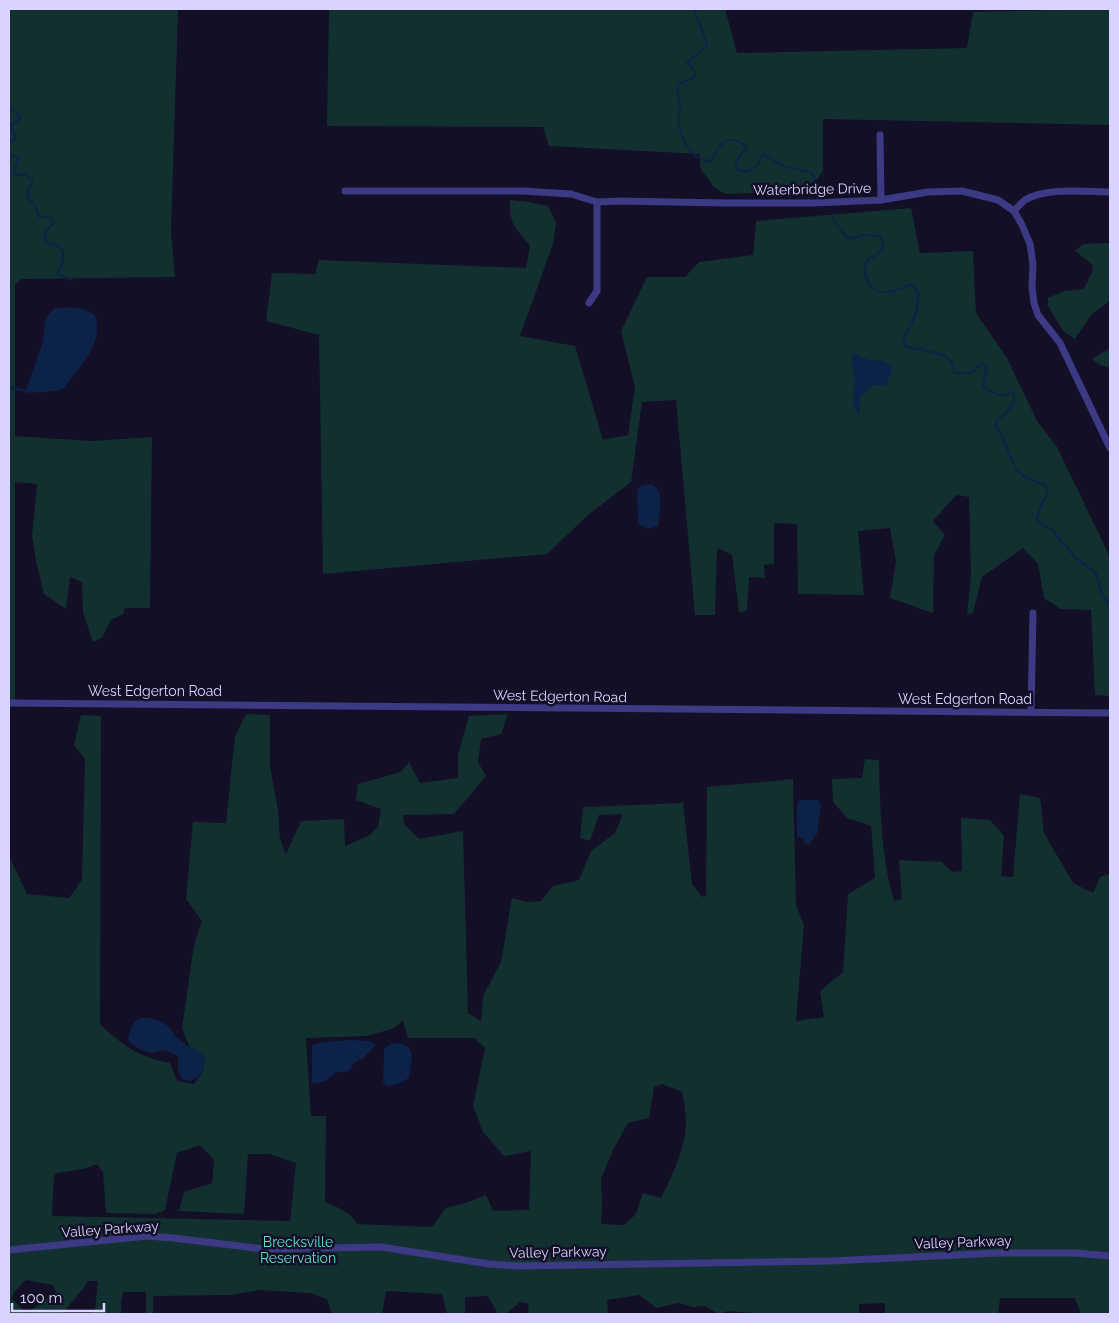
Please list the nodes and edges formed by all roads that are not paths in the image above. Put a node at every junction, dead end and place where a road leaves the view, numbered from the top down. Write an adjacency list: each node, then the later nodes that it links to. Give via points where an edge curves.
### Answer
1 (880, 135): 4 (street)
2 (345, 191): 5 (street, Waterbridge Drive, via 523,191 572,194)
3 (1110, 192): 6 (street, via 1042,194 1025,200)
4 (881, 200): 5 (street, Waterbridge Drive, via 725,204); 6 (street, Waterbridge Drive, via 928,192 962,191 998,200)
5 (597, 202): 7 (street, via 597,291)
6 (1014, 211): 8 (street, via 1030,244 1033,295 1038,314 1060,343)
7 (589, 303)
8 (1110, 448)
9 (1033, 613): 11 (street)
10 (9, 703): 11 (street, West Edgerton Road)
11 (1031, 712): 12 (street, West Edgerton Road)
12 (1110, 713)
13 (9, 1250): 14 (street, Valley Parkway, via 147,1236 264,1248 381,1247 518,1266 831,1261 998,1253)
14 (1110, 1256)

